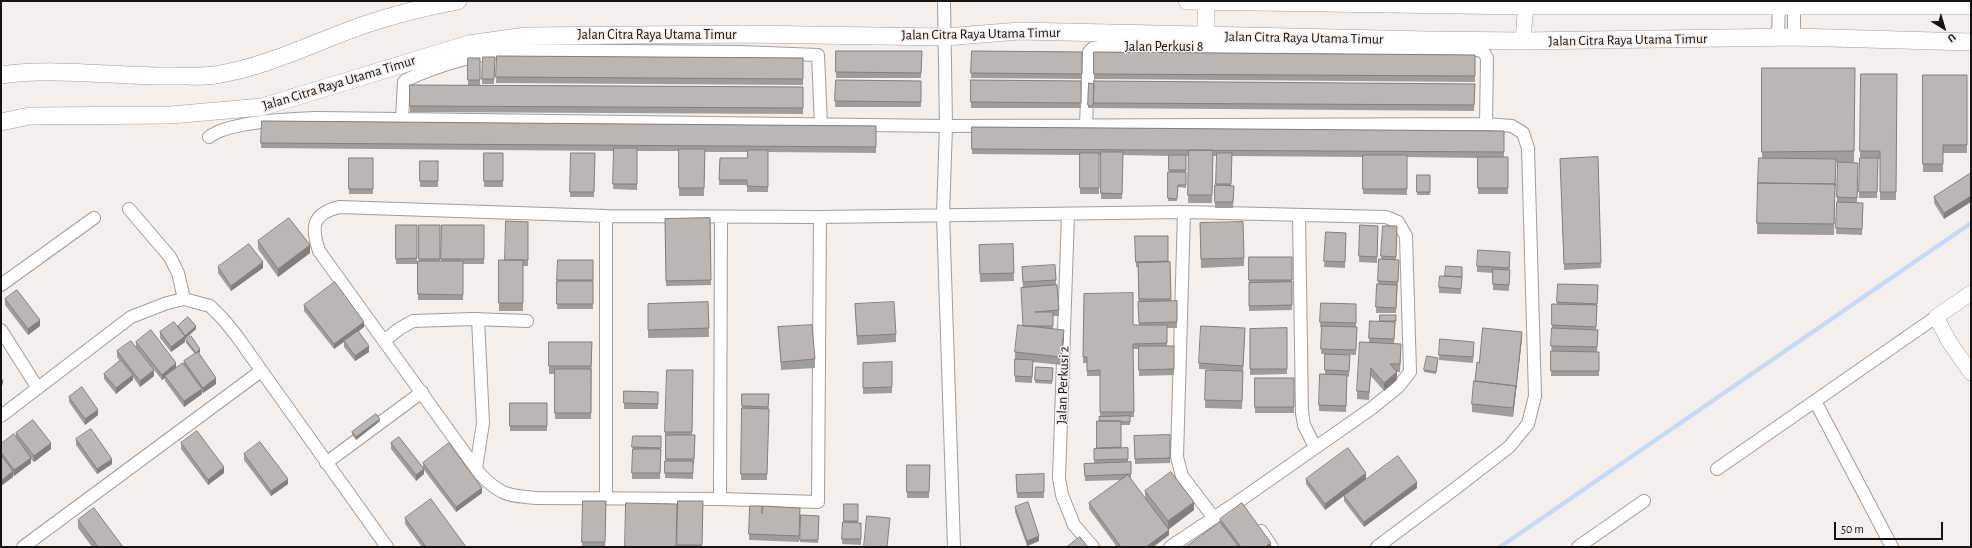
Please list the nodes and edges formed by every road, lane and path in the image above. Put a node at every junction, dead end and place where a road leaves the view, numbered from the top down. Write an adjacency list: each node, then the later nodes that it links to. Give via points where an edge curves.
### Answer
1 (458, 1): 13 (main road, via 414,9 265,62 215,75 20,72)
2 (944, 1): 9 (street)
3 (1187, 1): 4 (main road)
4 (1206, 2): 5 (main road); 8 (main road)
5 (1526, 4): 6 (main road); 11 (street)
6 (1786, 4): 7 (main road); 10 (street)
7 (1971, 6)
8 (1206, 35): 9 (main road, Jalan Citra Raya Utama Timur, via 1019,31); 11 (main road, Jalan Citra Raya Utama Timur)
9 (944, 37): 15 (main road, Jalan Citra Raya Utama Timur, via 744,34 526,36 469,44 262,107 171,115 30,116); 18 (street)
10 (1786, 37): 11 (main road, Jalan Citra Raya Utama Timur); 12 (main road, Jalan Citra Raya Utama Timur)
11 (1524, 41)
12 (1971, 42)
13 (1, 75)
14 (402, 119): 17 (street); 17 (street, via 406,80 430,69 494,52 740,52 818,55); 20 (street, via 318,118 280,121 238,126)
15 (1, 122)
16 (1486, 124): 19 (street); 19 (street, Jalan Perkusi 8, via 1487,58 1483,51 1115,46 1093,48 1089,52); 61 (street, via 1512,126 1523,133 1528,148 1535,396 1528,424 1509,446)
17 (821, 125): 18 (street)
18 (946, 126): 19 (street); 23 (street)
19 (1086, 126)
20 (209, 137)
21 (128, 209): 32 (street, via 170,258 178,273)
22 (1184, 212): 24 (street); 26 (street); 53 (street, via 1177,457 1182,476)
23 (943, 214): 24 (street); 28 (street); 57 (street)
24 (1068, 214): 58 (street, Jalan Perkusi 2, via 1059,478 1062,495 1074,525)
25 (606, 216): 27 (street); 37 (street, via 339,207 326,210 315,225 314,235 320,251); 48 (street)
26 (1299, 216): 44 (street, via 1302,413 1304,425); 44 (street, via 1386,217 1398,222 1406,236 1410,372 1398,387 1372,408)
27 (721, 217): 28 (street); 49 (street)
28 (820, 217): 49 (street, via 818,502)
29 (94, 218): 30 (street)
30 (1, 285)
31 (1971, 293): 33 (street)
32 (184, 299): 38 (street, via 210,306 223,319); 40 (street, via 131,317)
33 (1936, 317): 39 (street); 42 (street)
34 (478, 320): 35 (street); 37 (street, via 413,321); 46 (street, via 483,423)
35 (527, 321)
36 (1, 330): 40 (street)
37 (384, 341): 41 (street)
38 (261, 371): 45 (street); 55 (street)
39 (1971, 373)
40 (37, 387): 43 (street)
41 (422, 392): 45 (street); 46 (street)
42 (1815, 401): 47 (street); 63 (street)
43 (1, 416)
44 (1315, 447): 50 (street)
45 (326, 463): 56 (street)
46 (476, 468): 48 (street, via 497,490 514,496)
47 (1717, 469)
48 (606, 497): 49 (street)
49 (720, 499)
50 (1239, 501): 52 (street); 53 (street)
51 (1644, 501): 62 (street)
52 (1247, 513)
53 (1214, 518): 59 (street)
54 (1256, 524): 60 (street)
55 (22, 547)
56 (387, 547)
57 (954, 547)
58 (1093, 547)
59 (1170, 547)
60 (1272, 547)
61 (1377, 547)
62 (1578, 547)
63 (1892, 547)

